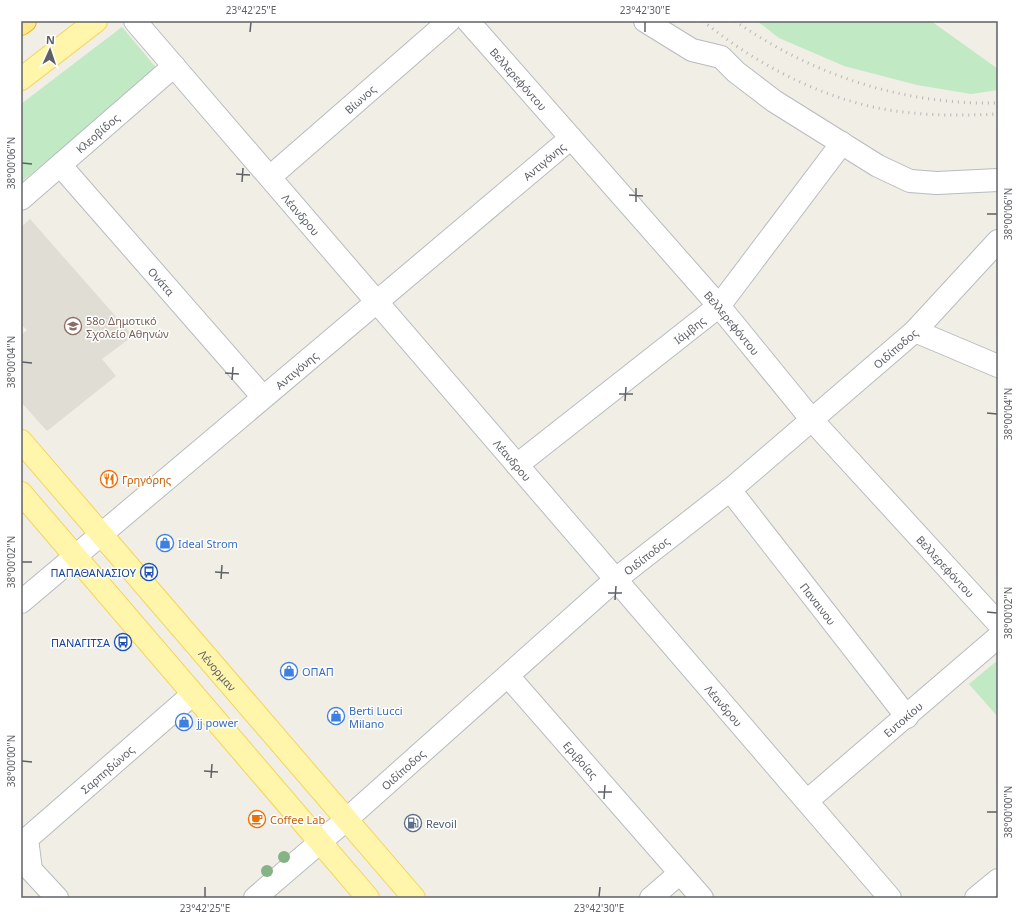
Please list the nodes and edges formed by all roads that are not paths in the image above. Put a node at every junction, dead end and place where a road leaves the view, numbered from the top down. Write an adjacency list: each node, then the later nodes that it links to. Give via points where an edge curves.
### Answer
1 (25, 21): 7 (highway)
2 (96, 21): 9 (main road)
3 (135, 21): 8 (street, Λέανδρου)
4 (449, 21): 13 (street, Βίωνος)
5 (468, 21): 10 (street, Βελλερεφόντου)
6 (645, 21): 11 (street, via 692,50 721,57 774,101)
7 (21, 24)
8 (174, 66): 12 (street, Κλεοβίδος); 13 (street, Λέανδρου)
9 (21, 79)
10 (571, 138): 17 (street, Αντιγόνης); 18 (street, Βελλερεφόντου)
11 (842, 143): 14 (street, via 878,166 910,181 937,183); 18 (street, Ιάμβης)
12 (60, 166): 15 (street, Κλεοβίδος); 21 (street, Ονάτα)
13 (270, 177): 17 (street, Λέανδρου)
14 (998, 180)
15 (21, 199)
16 (998, 241): 19 (street, Οιδίποδος)
17 (376, 301): 21 (street, Αντιγόνης); 24 (street, Λέανδρου)
18 (719, 306): 22 (street, Βελλερεφόντου); 24 (street, Ιάμβης)
19 (915, 331): 20 (street); 22 (street, Οιδίποδος)
20 (998, 366)
21 (263, 397): 27 (street, Αντιγόνης)
22 (812, 420): 25 (street, Οιδίποδος); 31 (street, Βελλερεφόντου)
23 (21, 441): 27 (main road, Λένορμαν)
24 (517, 465): 29 (street, Λέανδρου)
25 (730, 490): 29 (street, Οιδίποδος); 35 (street, Παναινου)
26 (21, 493): 28 (main road)
27 (101, 534): 28 (street, Αντιγόνης); 37 (main road, Λένορμαν)
28 (75, 556): 30 (street, Αντιγόνης); 34 (main road)
29 (616, 579): 33 (street, Οιδίποδος); 36 (street, Λέανδρου)
30 (21, 602)
31 (998, 623)
32 (998, 637): 35 (street, Ευτοκίου)
33 (508, 676): 37 (street, Οιδίποδος); 40 (street, Εριβοίας)
34 (193, 694): 38 (street, Σαρπηδώνος); 39 (main road)
35 (907, 717): 36 (street, Ευτοκίου)
36 (807, 801): 48 (street, Λέανδρου)
37 (347, 819): 39 (street, Οιδίποδος); 45 (main road, Λένορμαν)
38 (24, 841): 42 (street, via 31,870)
39 (320, 842): 43 (street, Οιδίποδος); 44 (main road)
40 (680, 873): 46 (street); 47 (street, Εριβοίας)
41 (998, 880): 49 (street)
42 (57, 898)
43 (255, 898)
44 (368, 898)
45 (414, 898)
46 (651, 898)
47 (702, 898)
48 (890, 898)
49 (976, 898)

